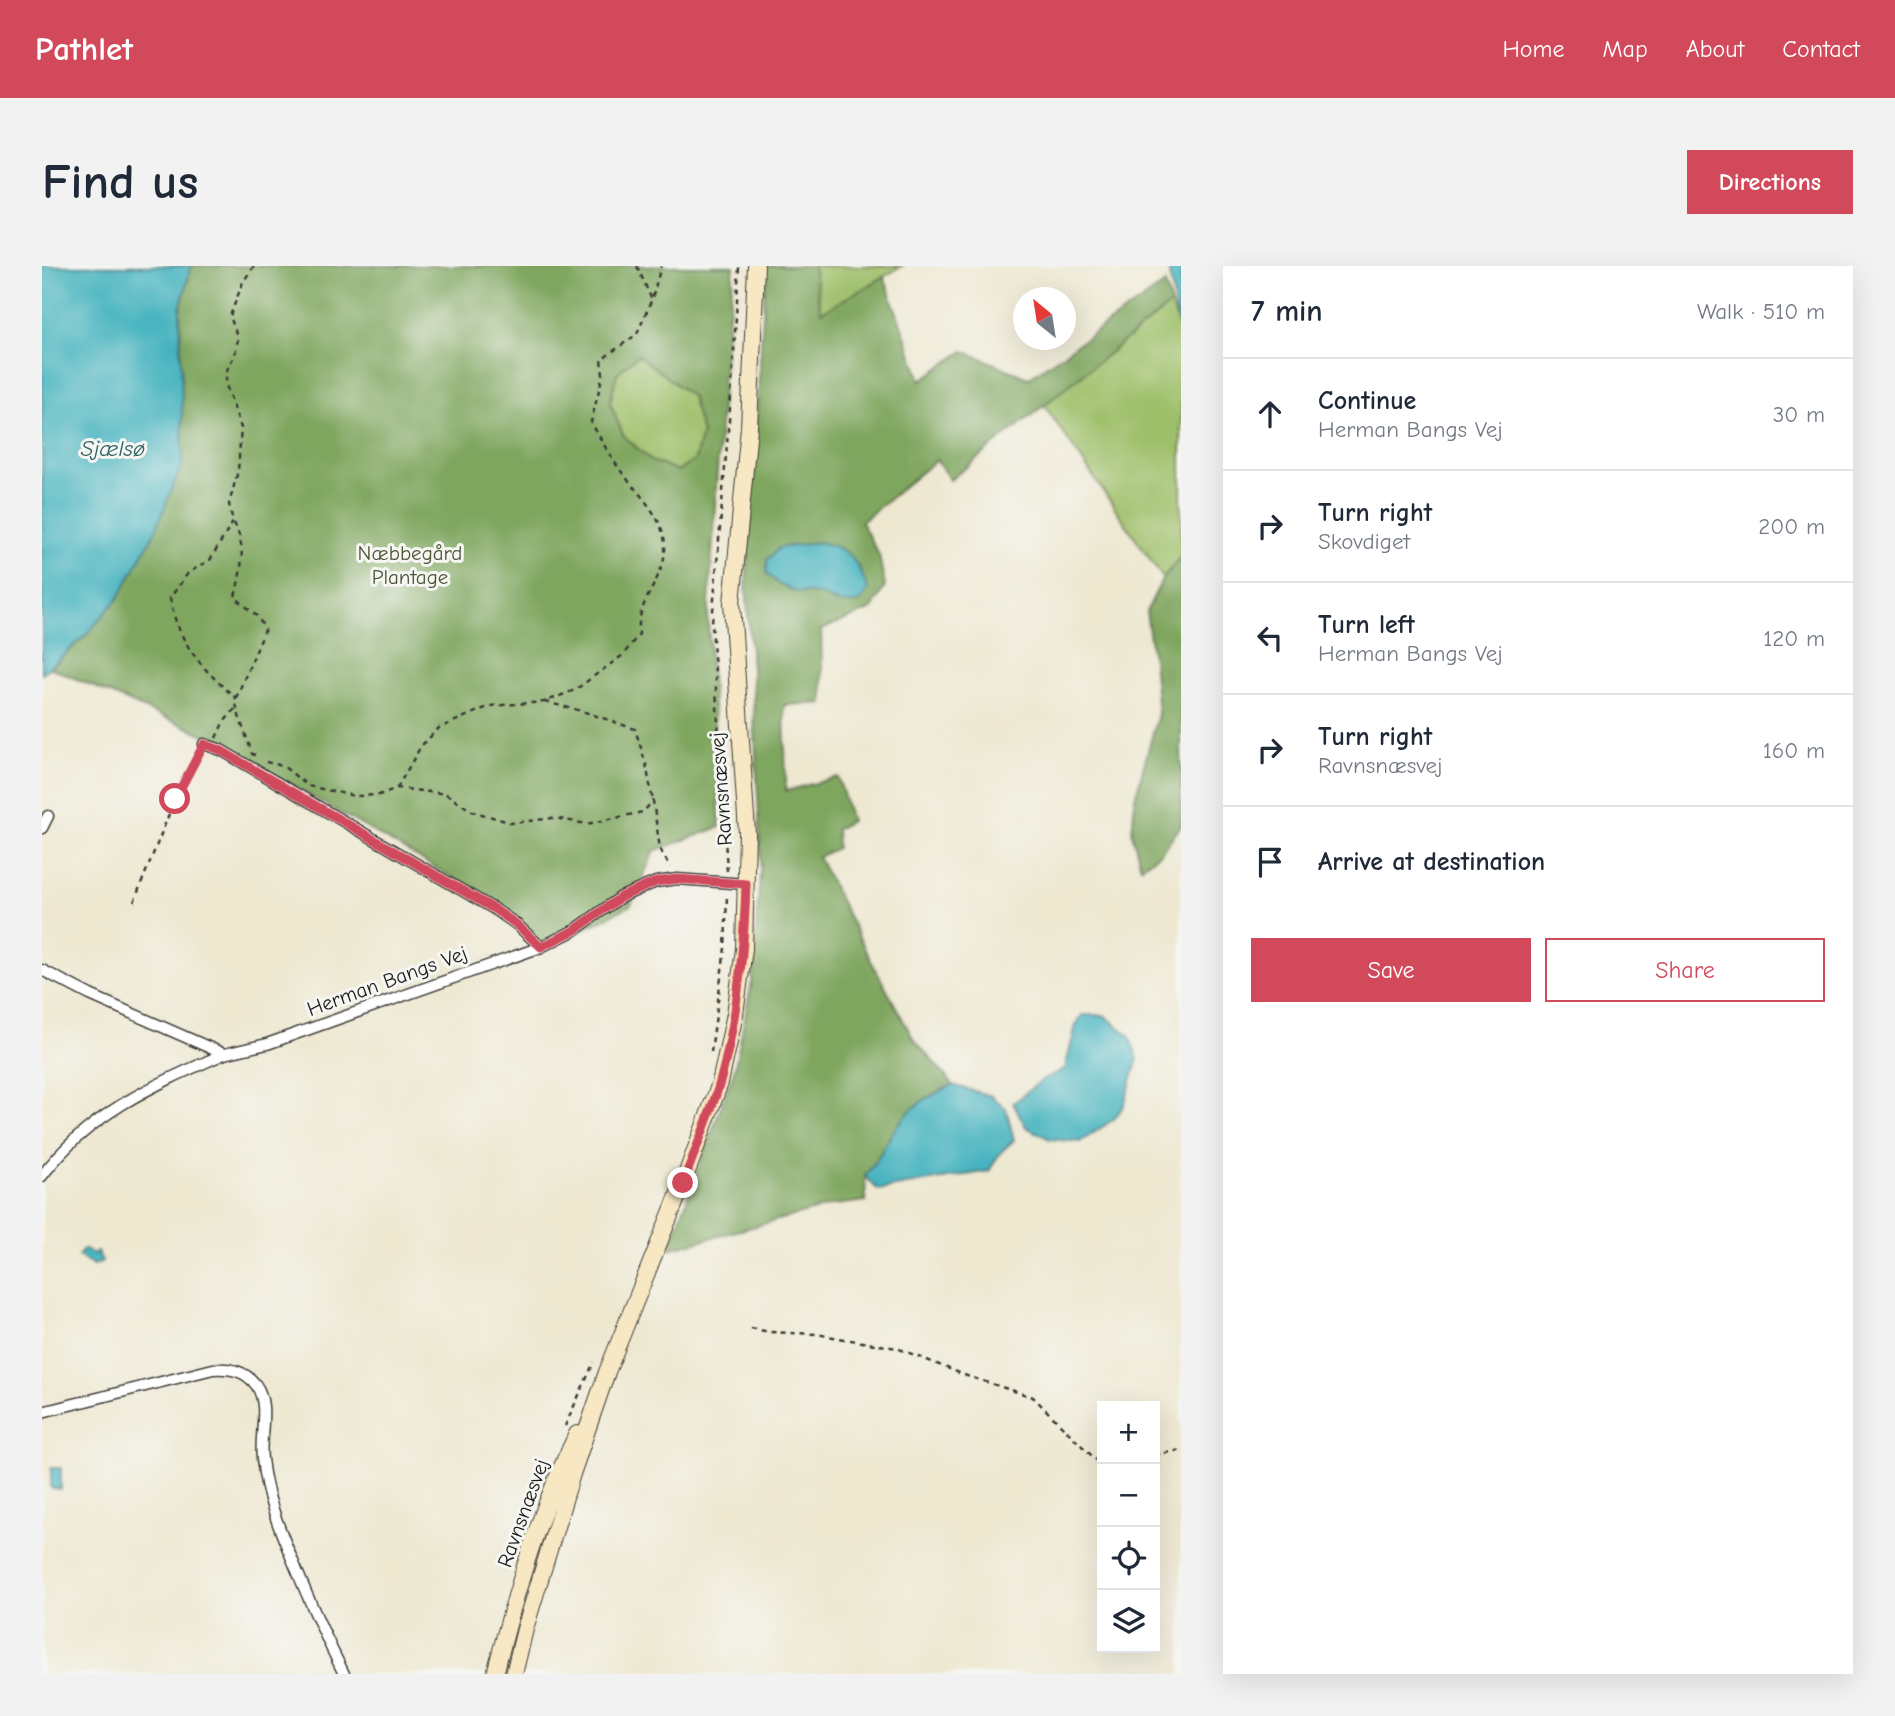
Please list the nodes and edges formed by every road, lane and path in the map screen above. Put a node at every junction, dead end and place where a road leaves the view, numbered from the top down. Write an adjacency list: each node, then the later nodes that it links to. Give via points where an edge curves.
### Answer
1 (254, 266): 6 (path, via 230,316 238,339 226,385 242,428 229,504)
2 (637, 266): 5 (path)
3 (661, 266): 5 (path)
4 (756, 266): 17 (main road, Ravnsnæsvej, via 749,428 732,603 747,833)
5 (652, 299): 8 (path, via 637,334 601,360 603,374 591,422 656,518 664,537 664,556 640,610 639,634 623,655 575,690)
6 (233, 522): 7 (path, via 240,536 243,564 235,597 258,617 265,631); 7 (path, via 210,560 188,573 170,598 189,652)
7 (236, 698): 9 (path)
8 (544, 702): 12 (path, via 490,706 439,728 421,746); 13 (path, via 635,729)
9 (236, 709): 11 (path, via 215,740); 12 (path, via 252,754 284,766 308,786 355,796 379,795)
10 (204, 744): 11 (street); 19 (path, via 175,799)
11 (220, 750): 20 (street, via 494,909)
12 (397, 788): 13 (path, via 446,794 472,811 512,823 554,818 587,824 643,812)
13 (653, 801): 16 (path, via 660,849)
14 (48, 816): 15 (street)
15 (42, 828)
16 (677, 879): 17 (street, Herman Bangs Vej); 20 (street, Herman Bangs Vej, via 637,888)
17 (746, 884): 27 (main road, Ravnsnæsvej, via 744,949 719,1083)
18 (727, 891): 23 (path, via 725,948)
19 (134, 902)
20 (541, 947): 22 (street, Herman Bangs Vej, via 267,1044)
21 (42, 970): 22 (street)
22 (224, 1054): 24 (street, Herman Bangs Vej, via 118,1105 56,1158)
23 (710, 1062)
24 (42, 1176)
25 (751, 1328): 32 (path, via 897,1348 1033,1397)
26 (597, 1356): 29 (path)
27 (607, 1372): 34 (main road, Ravnsnæsvej, via 558,1472 532,1539); 35 (main road, Ravnsnæsvej)
28 (42, 1412): 33 (street, via 213,1368 232,1368 246,1375 263,1400 262,1457 272,1511 318,1624)
29 (564, 1428)
30 (1181, 1450): 31 (path)
31 (1160, 1454)
32 (1097, 1461)
33 (344, 1674)
34 (495, 1674)
35 (514, 1674)

